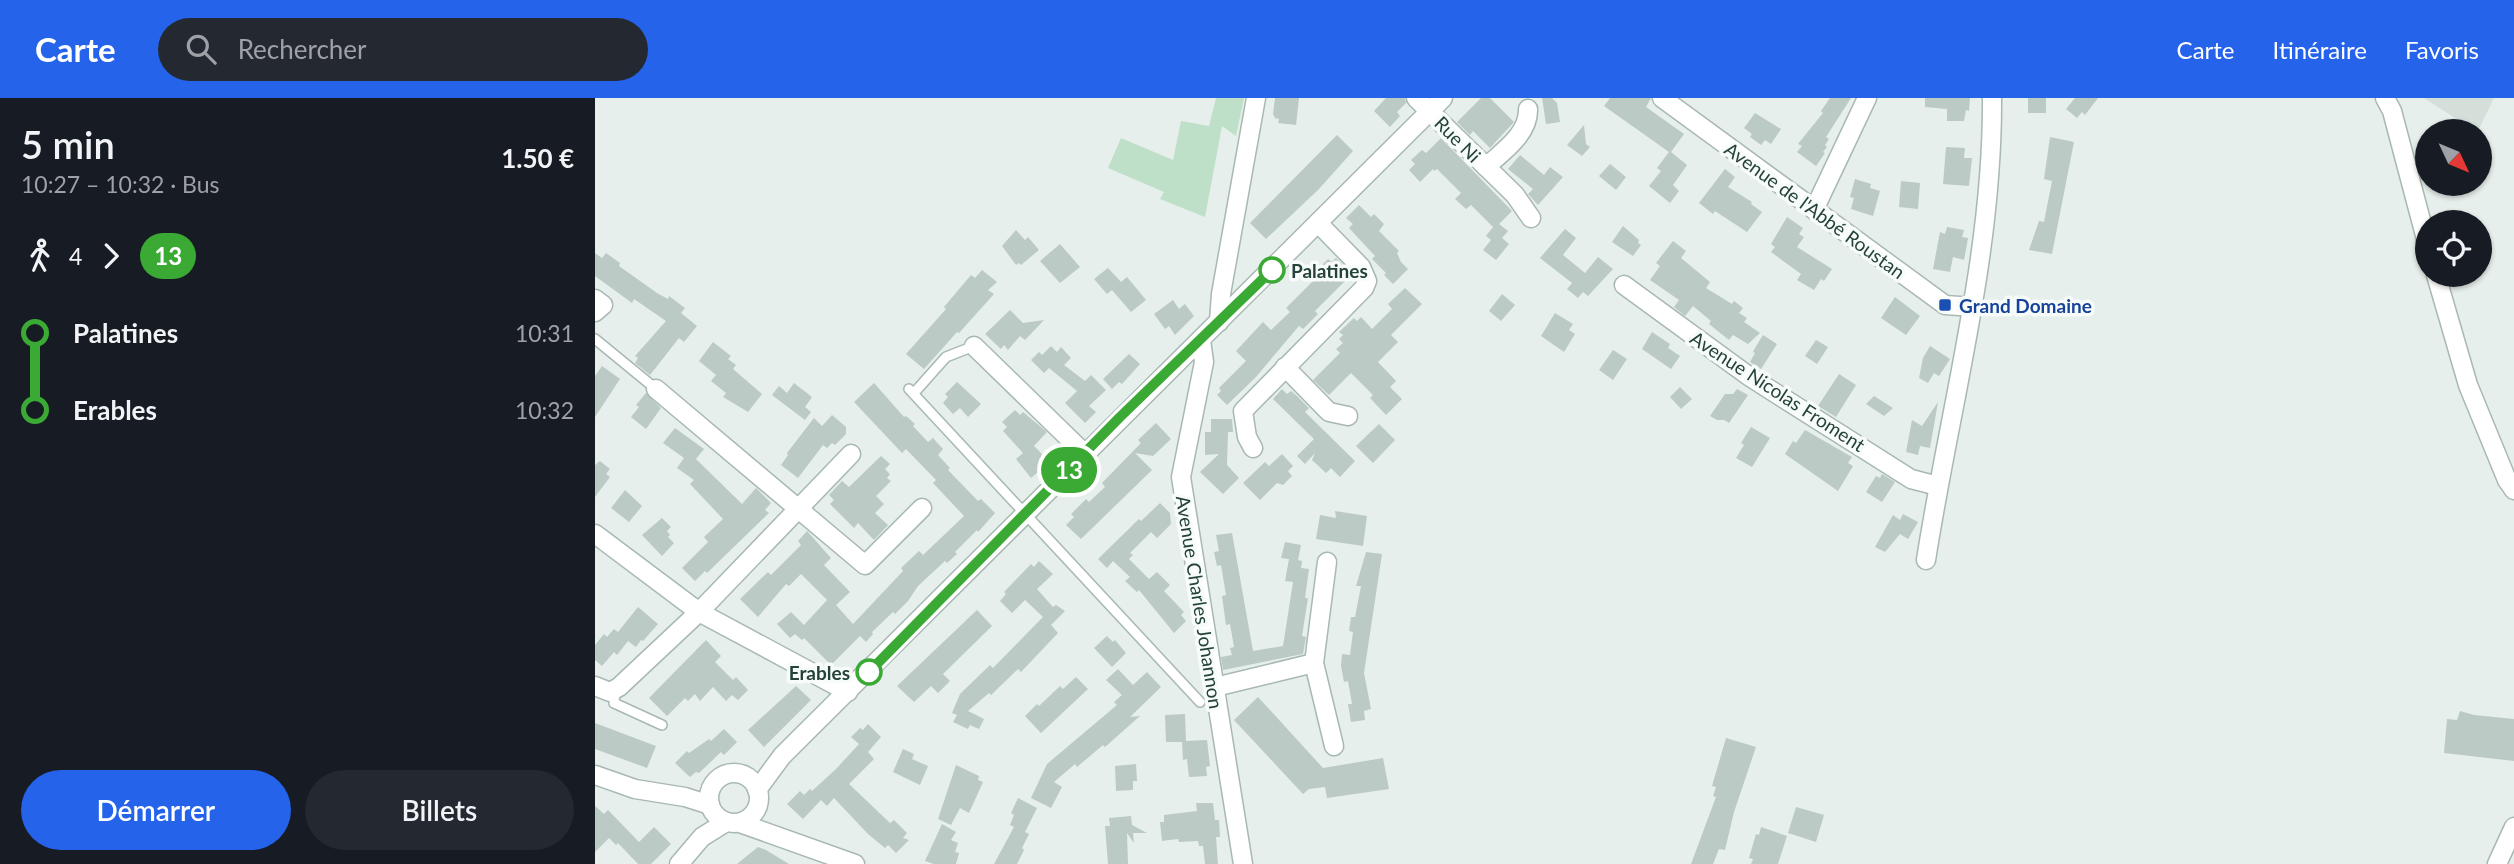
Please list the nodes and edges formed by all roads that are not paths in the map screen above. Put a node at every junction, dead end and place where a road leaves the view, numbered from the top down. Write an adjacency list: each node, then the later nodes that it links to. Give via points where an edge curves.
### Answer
1 (1256, 98): 20 (street)
2 (1416, 98): 9 (street, Rue Ni)
3 (1443, 98): 9 (street)
4 (1662, 98): 11 (street, Avenue de l'Abbé Roustan)
5 (1867, 98): 11 (street)
6 (1992, 98): 18 (street, via 1987,204)
7 (2385, 98): 12 (street)
8 (1528, 109): 10 (street, Rue Ni, via 1524,130)
9 (1430, 111): 10 (street, Rue Ni); 14 (street)
10 (1486, 167): 13 (street, Rue Ni)
11 (1814, 210): 18 (street, Avenue de l'Abbé Roustan, via 1945,305)
12 (2418, 210)
13 (1531, 218)
14 (1318, 223): 20 (street); 24 (street, via 1361,267 1367,281)
15 (1624, 285): 30 (street, Avenue Nicolas Froment, via 1750,377 1911,479)
16 (2439, 287): 31 (street, via 2468,385)
17 (595, 299): 19 (street, via 603,305)
18 (1973, 307): 30 (street)
19 (595, 312)
20 (1219, 322): 22 (street)
21 (595, 339): 25 (lane)
22 (1201, 340): 29 (street); 41 (street, Avenue Charles Johannon, via 1205,362 1181,477)
23 (974, 346): 29 (street); 34 (lane, via 946,357 912,391)
24 (1285, 368): 26 (street, via 1329,412); 27 (street, via 1243,411 1247,437)
25 (656, 389): 32 (street)
26 (1348, 416)
27 (1254, 448)
28 (851, 454): 32 (street)
29 (1085, 454): 34 (street)
30 (1938, 486): 36 (street)
31 (2514, 490)
32 (798, 508): 33 (street, via 865,565); 38 (street)
33 (922, 508)
34 (1025, 515): 43 (street); 44 (lane)
35 (595, 534): 38 (street)
36 (1926, 560)
37 (1327, 562): 39 (street)
38 (699, 612): 42 (street); 43 (street)
39 (1314, 663): 41 (street); 46 (street)
40 (595, 686): 42 (street)
41 (1215, 687): 56 (street, Avenue Charles Johannon)
42 (614, 690): 45 (lane, via 614,703)
43 (848, 692): 47 (street)
44 (1200, 702)
45 (661, 725)
46 (1334, 746)
47 (778, 761): 49 (street); 50 (street)
48 (595, 775): 51 (street)
49 (745, 776): 50 (street); 51 (street, via 721,777)
50 (758, 796): 51 (street, via 752,815); 53 (street)
51 (720, 810): 53 (street); 54 (street)
52 (2514, 827): 57 (street)
53 (782, 838): 55 (street)
54 (679, 864)
55 (855, 864)
56 (1243, 864)
57 (2497, 864)

